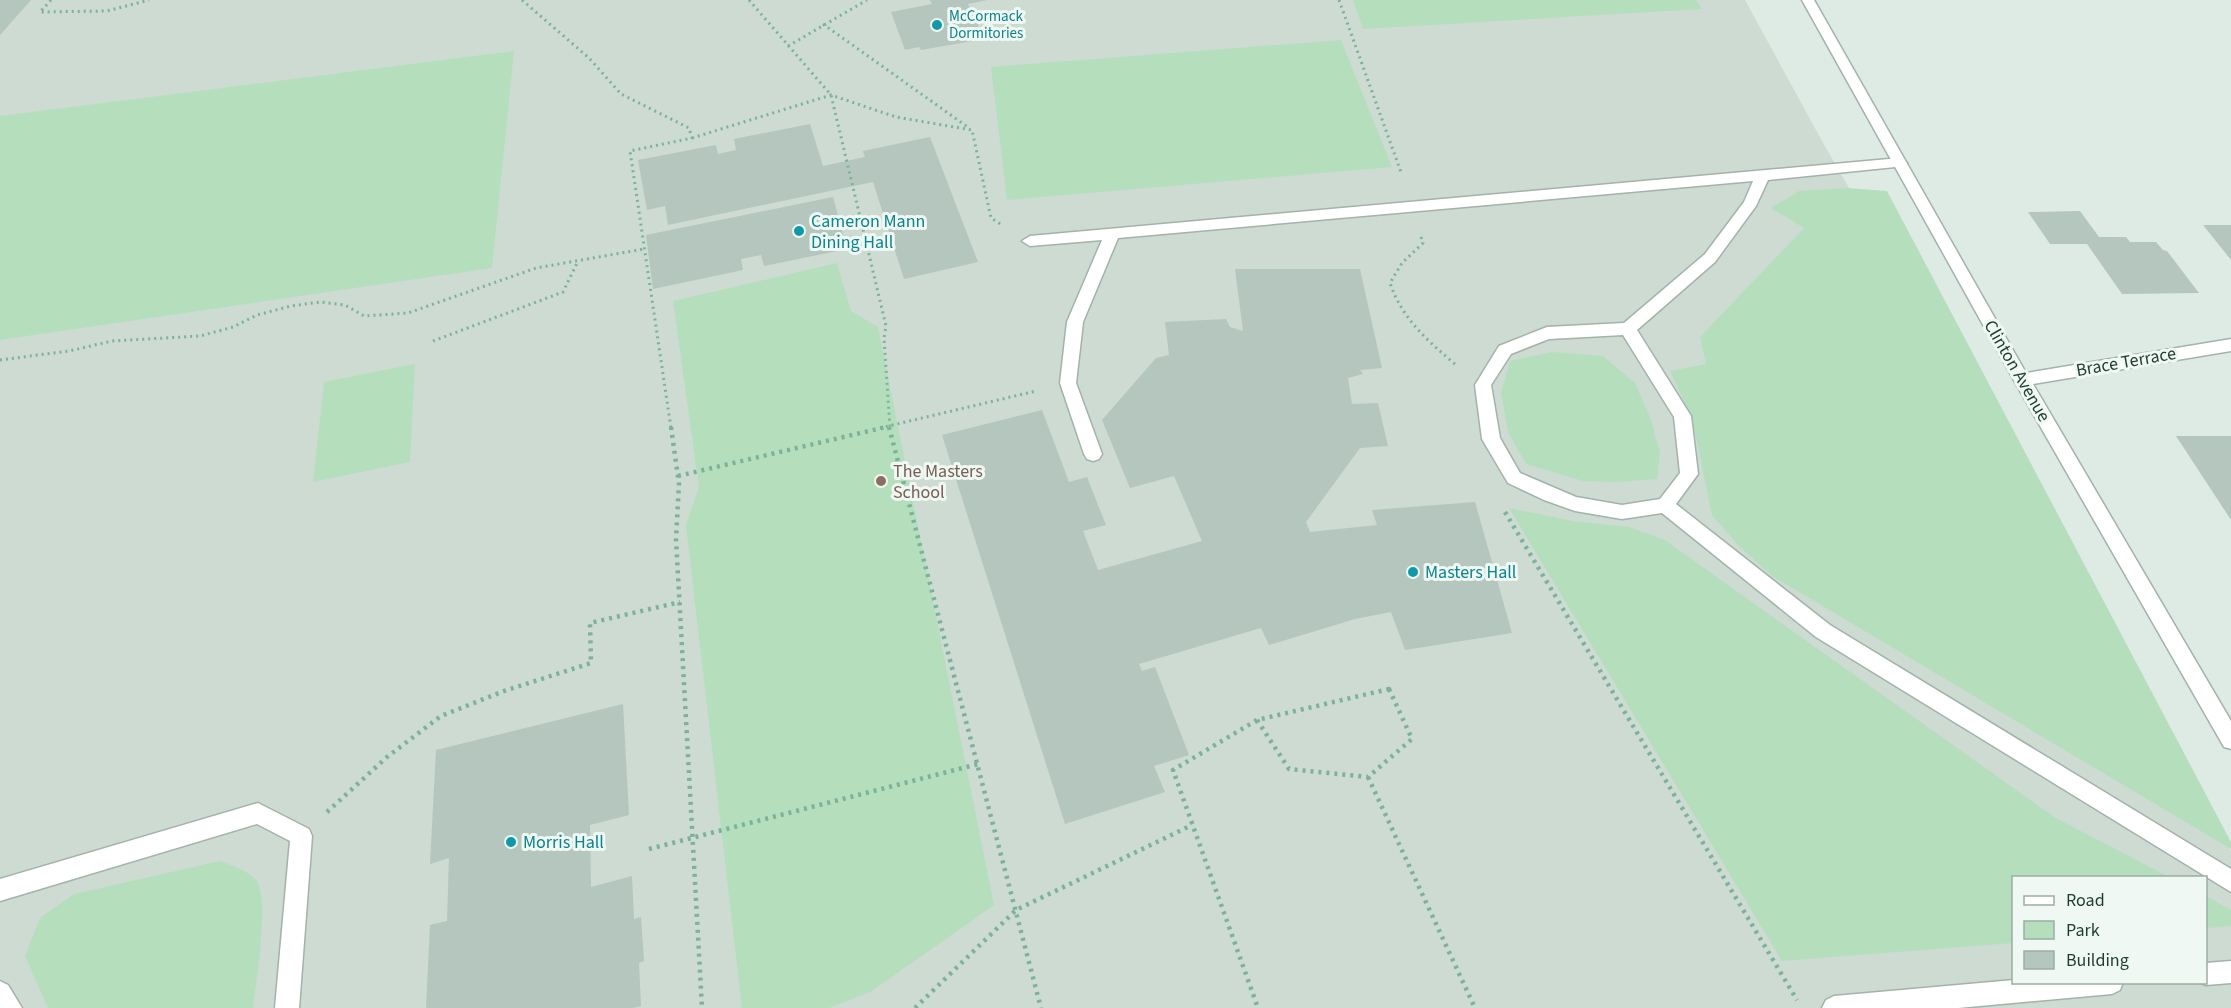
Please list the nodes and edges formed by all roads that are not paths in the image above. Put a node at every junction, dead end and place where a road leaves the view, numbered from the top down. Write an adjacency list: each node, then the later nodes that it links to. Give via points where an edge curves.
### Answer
1 (1808, 0): 2 (street, Clinton Avenue)
2 (1900, 163): 3 (street); 8 (street, Clinton Avenue)
3 (1762, 177): 4 (street); 6 (street, via 1751,203 1710,258)
4 (1112, 234): 5 (street); 9 (street, via 1075,322 1068,383)
5 (1030, 242)
6 (1628, 329): 10 (street, via 1682,416 1689,474); 10 (street, via 1547,333 1505,350 1483,385 1491,439 1514,478 1550,495 1575,504 1622,512)
7 (2231, 345): 8 (street, Brace Terrace)
8 (2022, 380): 11 (street, Clinton Avenue)
9 (1093, 453)
10 (1665, 505): 12 (street, via 1823,631)
11 (2231, 740)
12 (2231, 881)
13 (0, 890): 19 (street, via 258,813 301,836)
14 (2231, 972): 15 (street)
15 (2207, 974)
16 (2091, 984): 20 (street)
17 (0, 993): 18 (street)
18 (10, 1008)
19 (287, 1008)
20 (1834, 1008)

